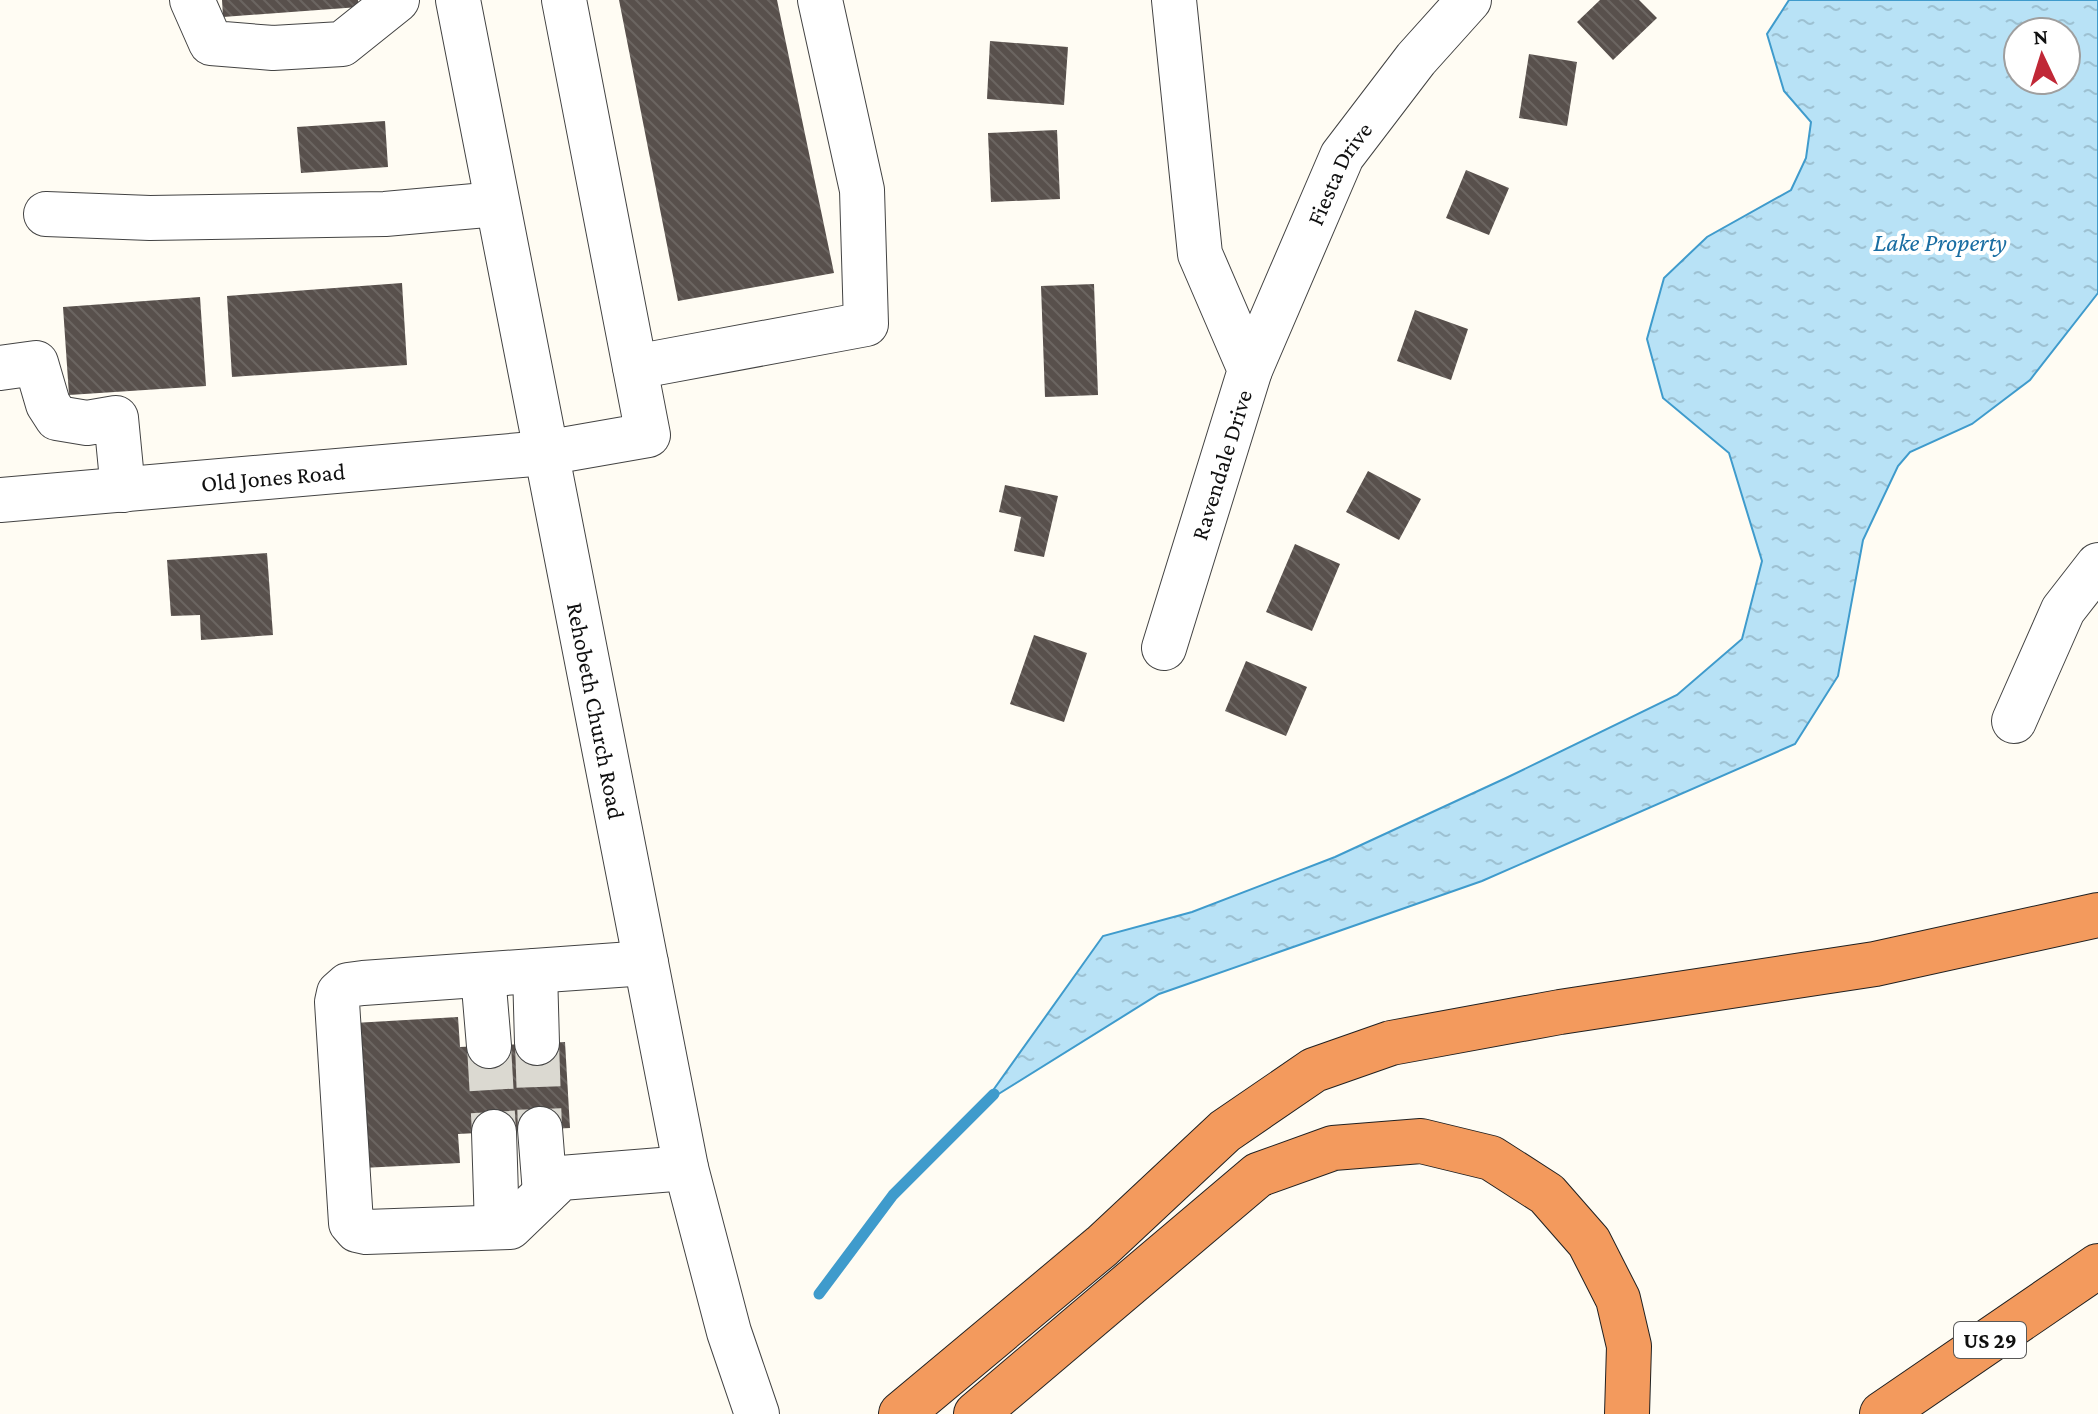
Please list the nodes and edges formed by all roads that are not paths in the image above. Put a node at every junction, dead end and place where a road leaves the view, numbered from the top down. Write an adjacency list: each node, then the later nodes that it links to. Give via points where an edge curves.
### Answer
1 (192, 0): 7 (street, via 211,43 273,48 342,44)
2 (458, 0): 8 (street, Rehobeth Church Road)
3 (564, 0): 10 (street)
4 (820, 0): 10 (street, via 862,190 866,324)
5 (1174, 0): 12 (street, Ravendale Drive, via 1200,254)
6 (1469, 0): 12 (street, Fiesta Drive, via 1342,156)
7 (394, 1)
8 (497, 204): 9 (street, via 385,214); 13 (street, Rehobeth Church Road)
9 (46, 214)
10 (635, 367): 13 (street, Old Jones Road, via 648,435)
11 (0, 368): 14 (street, via 36,363 57,418 87,423 116,418)
12 (1250, 370): 17 (street, Ravendale Drive)
13 (545, 453): 14 (street, Old Jones Road); 20 (street, Rehobeth Church Road)
14 (123, 490): 15 (street, Old Jones Road)
15 (0, 500)
16 (2098, 565): 18 (street, via 2063,610)
17 (1164, 648)
18 (2014, 721)
19 (2098, 915): 32 (highway, via 1875,964 1391,1043 1314,1070 1225,1131 1102,1246)
20 (646, 963): 21 (street); 27 (street, Rehobeth Church Road)
21 (535, 971): 22 (street); 23 (street)
22 (483, 975): 24 (street); 29 (street, via 348,985 337,1002 351,1223 366,1232)
23 (537, 1043)
24 (489, 1046)
25 (540, 1129): 28 (street)
26 (494, 1132): 29 (street)
27 (686, 1168): 28 (street, via 561,1178); 31 (street, Rehobeth Church Road, via 729,1332)
28 (545, 1193): 29 (street, via 510,1227)
29 (497, 1227)
30 (2098, 1266): 35 (highway, US 29)
31 (757, 1414)
32 (901, 1414)
33 (976, 1414): 34 (highway, via 1258,1175 1333,1148 1421,1141 1491,1158 1547,1194 1589,1242 1618,1299 1629,1346)
34 (1627, 1414)
35 (1882, 1414)

